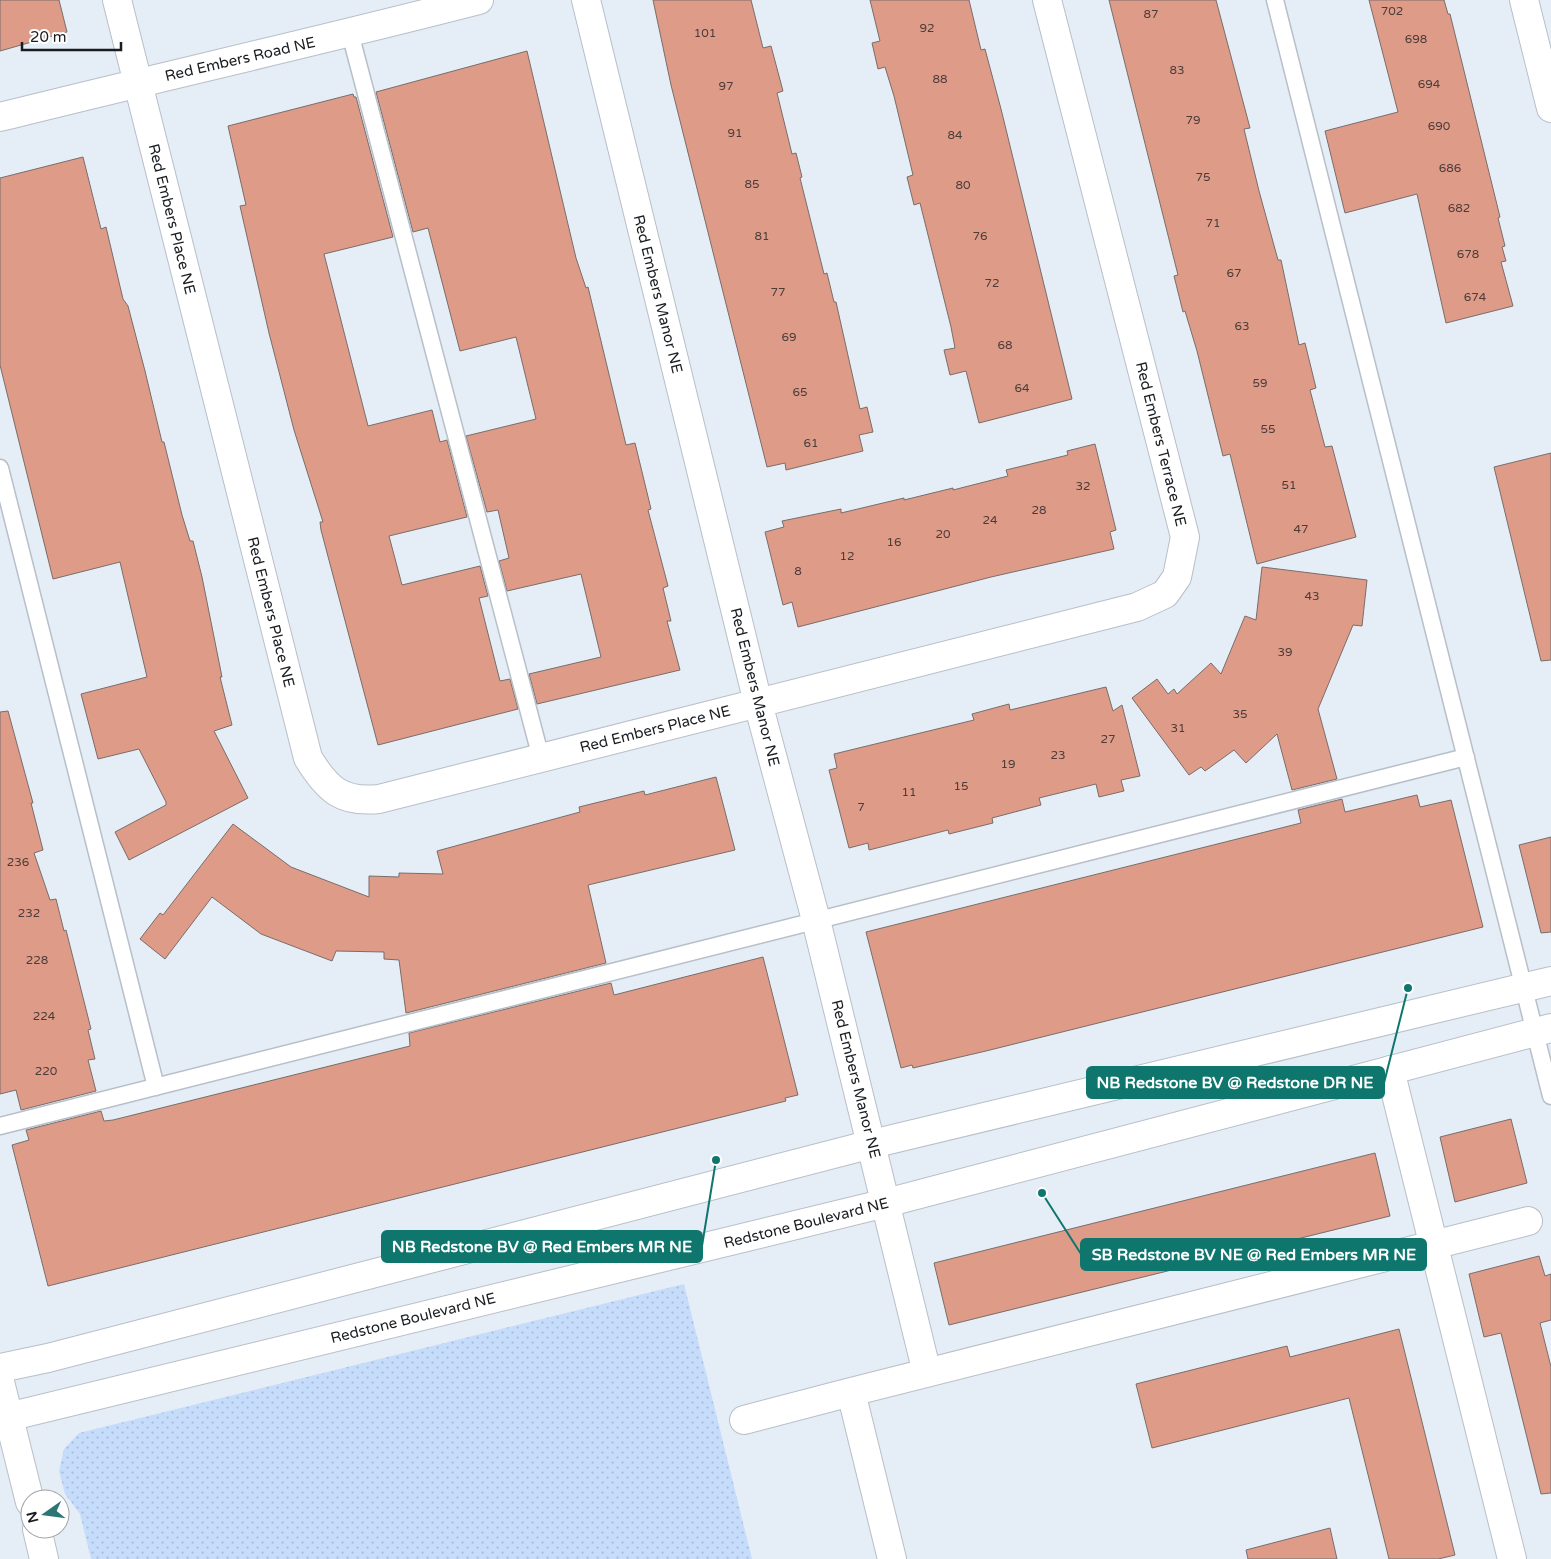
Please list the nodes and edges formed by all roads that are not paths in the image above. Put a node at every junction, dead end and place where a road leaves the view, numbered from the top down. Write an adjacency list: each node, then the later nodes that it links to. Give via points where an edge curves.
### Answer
1 (117, 0): 8 (street, Red Embers Place NE)
2 (479, 0): 7 (street, Red Embers Road NE)
3 (586, 0): 12 (street, Red Embers Manor NE)
4 (1047, 0): 12 (street, Red Embers Terrace NE, via 1185,538 1177,577 1165,594 1137,607)
5 (1275, 0): 13 (lane)
6 (1524, 0): 9 (street)
7 (350, 33): 8 (street, Red Embers Road NE); 14 (lane)
8 (138, 82): 10 (street, Red Embers Road NE); 14 (street, Red Embers Place NE, via 308,758 323,782 340,795 361,801)
9 (1551, 108)
10 (0, 117)
11 (0, 468): 20 (lane)
12 (758, 703): 14 (street, Red Embers Place NE); 15 (street, Red Embers Manor NE)
13 (1466, 757): 15 (lane); 17 (lane)
14 (541, 758)
15 (816, 920): 20 (lane); 23 (street, Red Embers Manor NE)
16 (1551, 981): 17 (street)
17 (1524, 987): 18 (lane); 23 (street)
18 (1543, 1030): 19 (street, Redstone Boulevard NE); 21 (lane)
19 (1390, 1070): 24 (street, Redstone Boulevard NE); 26 (street)
20 (156, 1087): 22 (lane)
21 (1551, 1096)
22 (0, 1126)
23 (872, 1144): 24 (street, Red Embers Manor NE); 27 (street)
24 (886, 1203): 28 (street, Red Embers Manor NE); 31 (street, Redstone Boulevard NE)
25 (1528, 1222): 26 (street)
26 (1434, 1244): 28 (street); 37 (street)
27 (0, 1368)
28 (927, 1373): 30 (street)
29 (0, 1382): 31 (street)
30 (851, 1392): 32 (street); 36 (street)
31 (4, 1418): 33 (street)
32 (744, 1420)
33 (26, 1489)
34 (39, 1539): 35 (street)
35 (44, 1559)
36 (892, 1559)
37 (1512, 1559)

